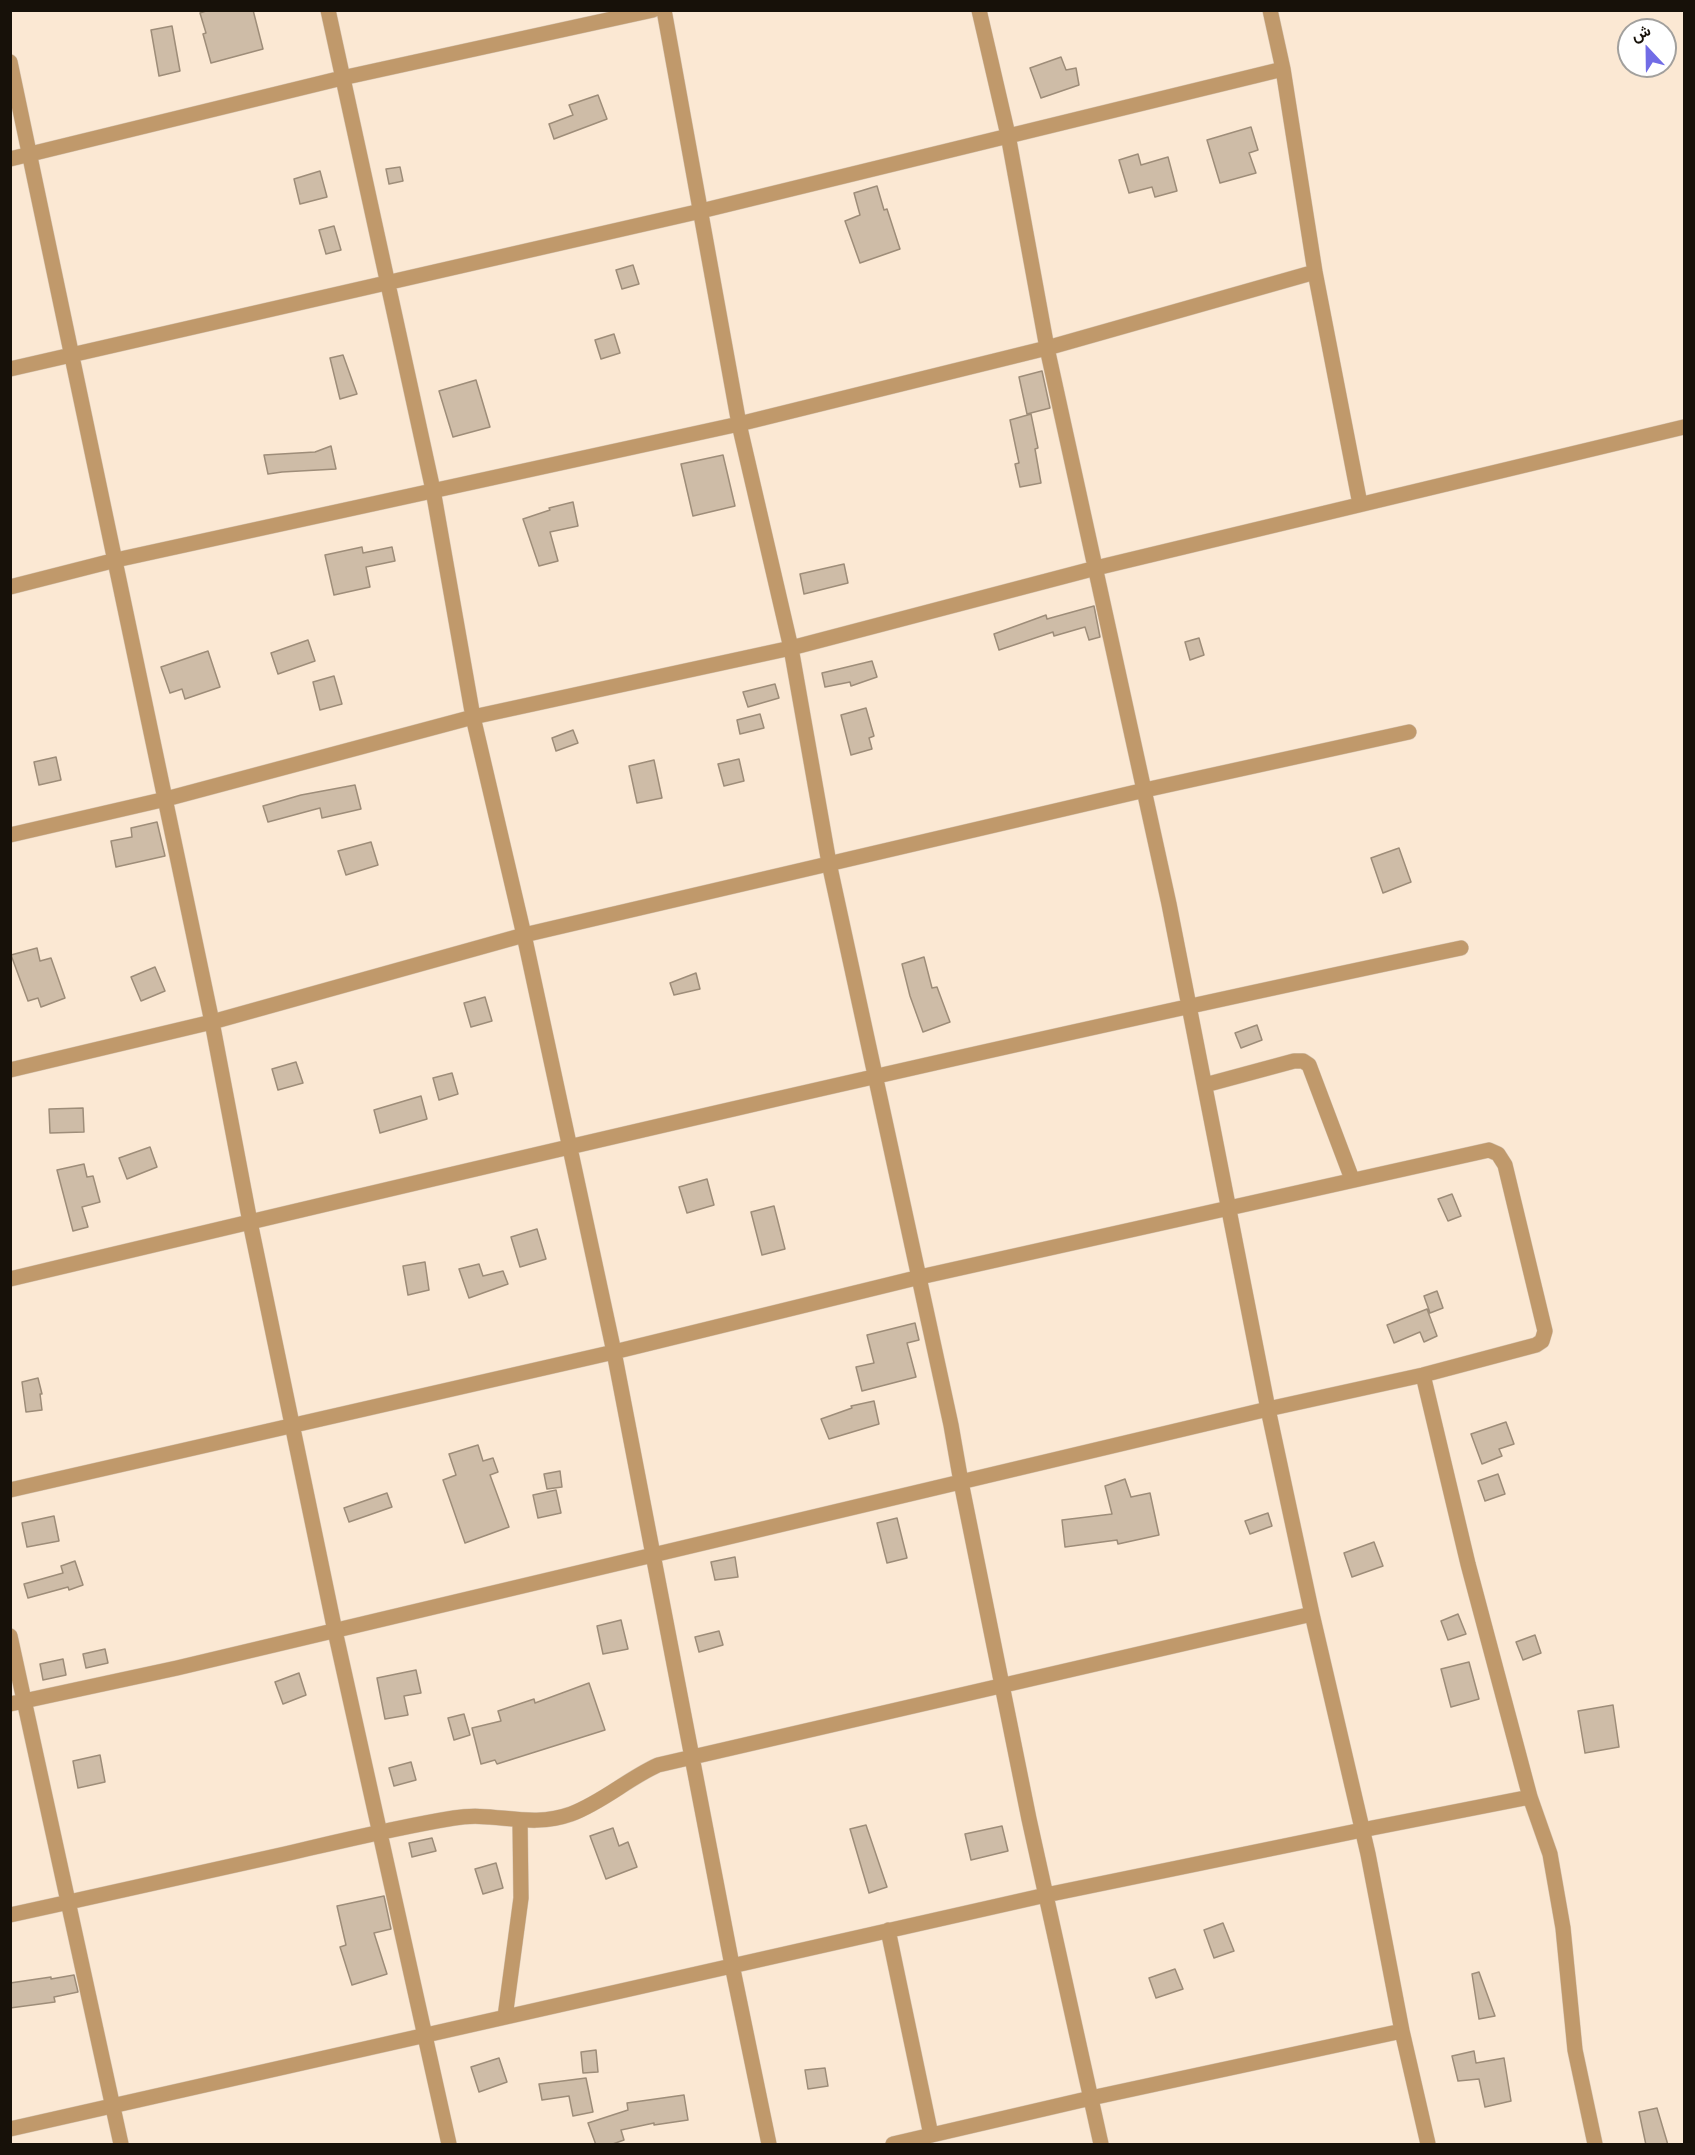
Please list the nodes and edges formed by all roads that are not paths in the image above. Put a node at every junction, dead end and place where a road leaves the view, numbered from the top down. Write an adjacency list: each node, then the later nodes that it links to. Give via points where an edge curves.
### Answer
1 (328, 10): 8 (street)
2 (653, 10): 8 (street)
3 (664, 10): 12 (street)
4 (979, 10): 9 (street)
5 (1270, 10): 7 (street)
6 (10, 62): 10 (street)
7 (1283, 69): 9 (street); 13 (street)
8 (342, 78): 10 (street); 14 (street)
9 (1008, 135): 12 (street); 15 (street)
10 (30, 154): 11 (street); 16 (street)
11 (10, 159)
12 (701, 211): 14 (street); 18 (street)
13 (1315, 272): 15 (street); 21 (street)
14 (386, 283): 16 (street); 20 (street)
15 (1047, 348): 18 (street); 23 (street)
16 (72, 354): 17 (street); 22 (street)
17 (10, 369)
18 (739, 424): 20 (street); 25 (street)
19 (1684, 427): 21 (street)
20 (433, 490): 22 (street); 26 (street)
21 (1360, 504): 23 (street)
22 (116, 560): 24 (street); 29 (street)
23 (1096, 568): 25 (street); 28 (street)
24 (10, 588)
25 (791, 648): 26 (street); 31 (street)
26 (473, 717): 29 (street); 32 (street)
27 (1409, 732): 28 (street)
28 (1145, 790): 31 (street); 34 (street)
29 (166, 799): 30 (street); 35 (street)
30 (10, 835)
31 (829, 863): 32 (street); 37 (street)
32 (524, 935): 35 (street); 39 (street)
33 (1461, 948): 34 (street)
34 (1189, 1005): 37 (street); 38 (street)
35 (212, 1022): 36 (street); 42 (street)
36 (10, 1070)
37 (876, 1075): 39 (street); 43 (street)
38 (1205, 1085): 40 (street, via 1303,1061 1309,1065); 41 (street)
39 (568, 1147): 42 (street); 45 (street)
40 (1352, 1179): 41 (street); 46 (street, via 1489,1150 1498,1154 1505,1165 1545,1331 1542,1341)
41 (1230, 1206): 43 (street); 47 (street)
42 (250, 1222): 44 (street); 48 (street)
43 (920, 1277): 45 (street); 49 (street)
44 (10, 1279)
45 (614, 1352): 48 (street); 51 (street)
46 (1423, 1375): 47 (street); 58 (street)
47 (1268, 1409): 49 (street); 52 (street)
48 (292, 1424): 50 (street); 53 (street)
49 (961, 1482): 51 (street); 55 (street)
50 (10, 1490)
51 (654, 1556): 53 (street); 57 (street)
52 (1312, 1614): 55 (street); 60 (street)
53 (335, 1631): 56 (street); 61 (street)
54 (10, 1636): 56 (street)
55 (1002, 1684): 57 (street); 62 (street)
56 (18, 1703): 63 (street)
57 (692, 1757): 59 (street, via 642,1772 592,1805 570,1814); 66 (street)
58 (1530, 1797): 60 (street); 80 (street, via 1557,1885 1575,2050)
59 (520, 1821): 61 (street, via 479,1815); 67 (street, via 521,1898)
60 (1362, 1830): 62 (street); 68 (street)
61 (379, 1833): 63 (street); 69 (street)
62 (1046, 1895): 65 (street); 70 (street)
63 (68, 1902): 64 (street); 71 (street)
64 (10, 1915)
65 (888, 1930): 66 (street); 73 (street)
66 (732, 1965): 67 (street); 76 (street)
67 (505, 2017): 69 (street)
68 (1402, 2031): 70 (street); 79 (street)
69 (425, 2036): 71 (street); 75 (street)
70 (1091, 2098): 73 (street); 78 (street)
71 (113, 2107): 72 (street); 74 (street)
72 (10, 2129)
73 (931, 2135): 77 (street)
74 (121, 2145)
75 (448, 2145)
76 (769, 2145)
77 (892, 2145)
78 (1101, 2145)
79 (1428, 2145)
80 (1595, 2145)

